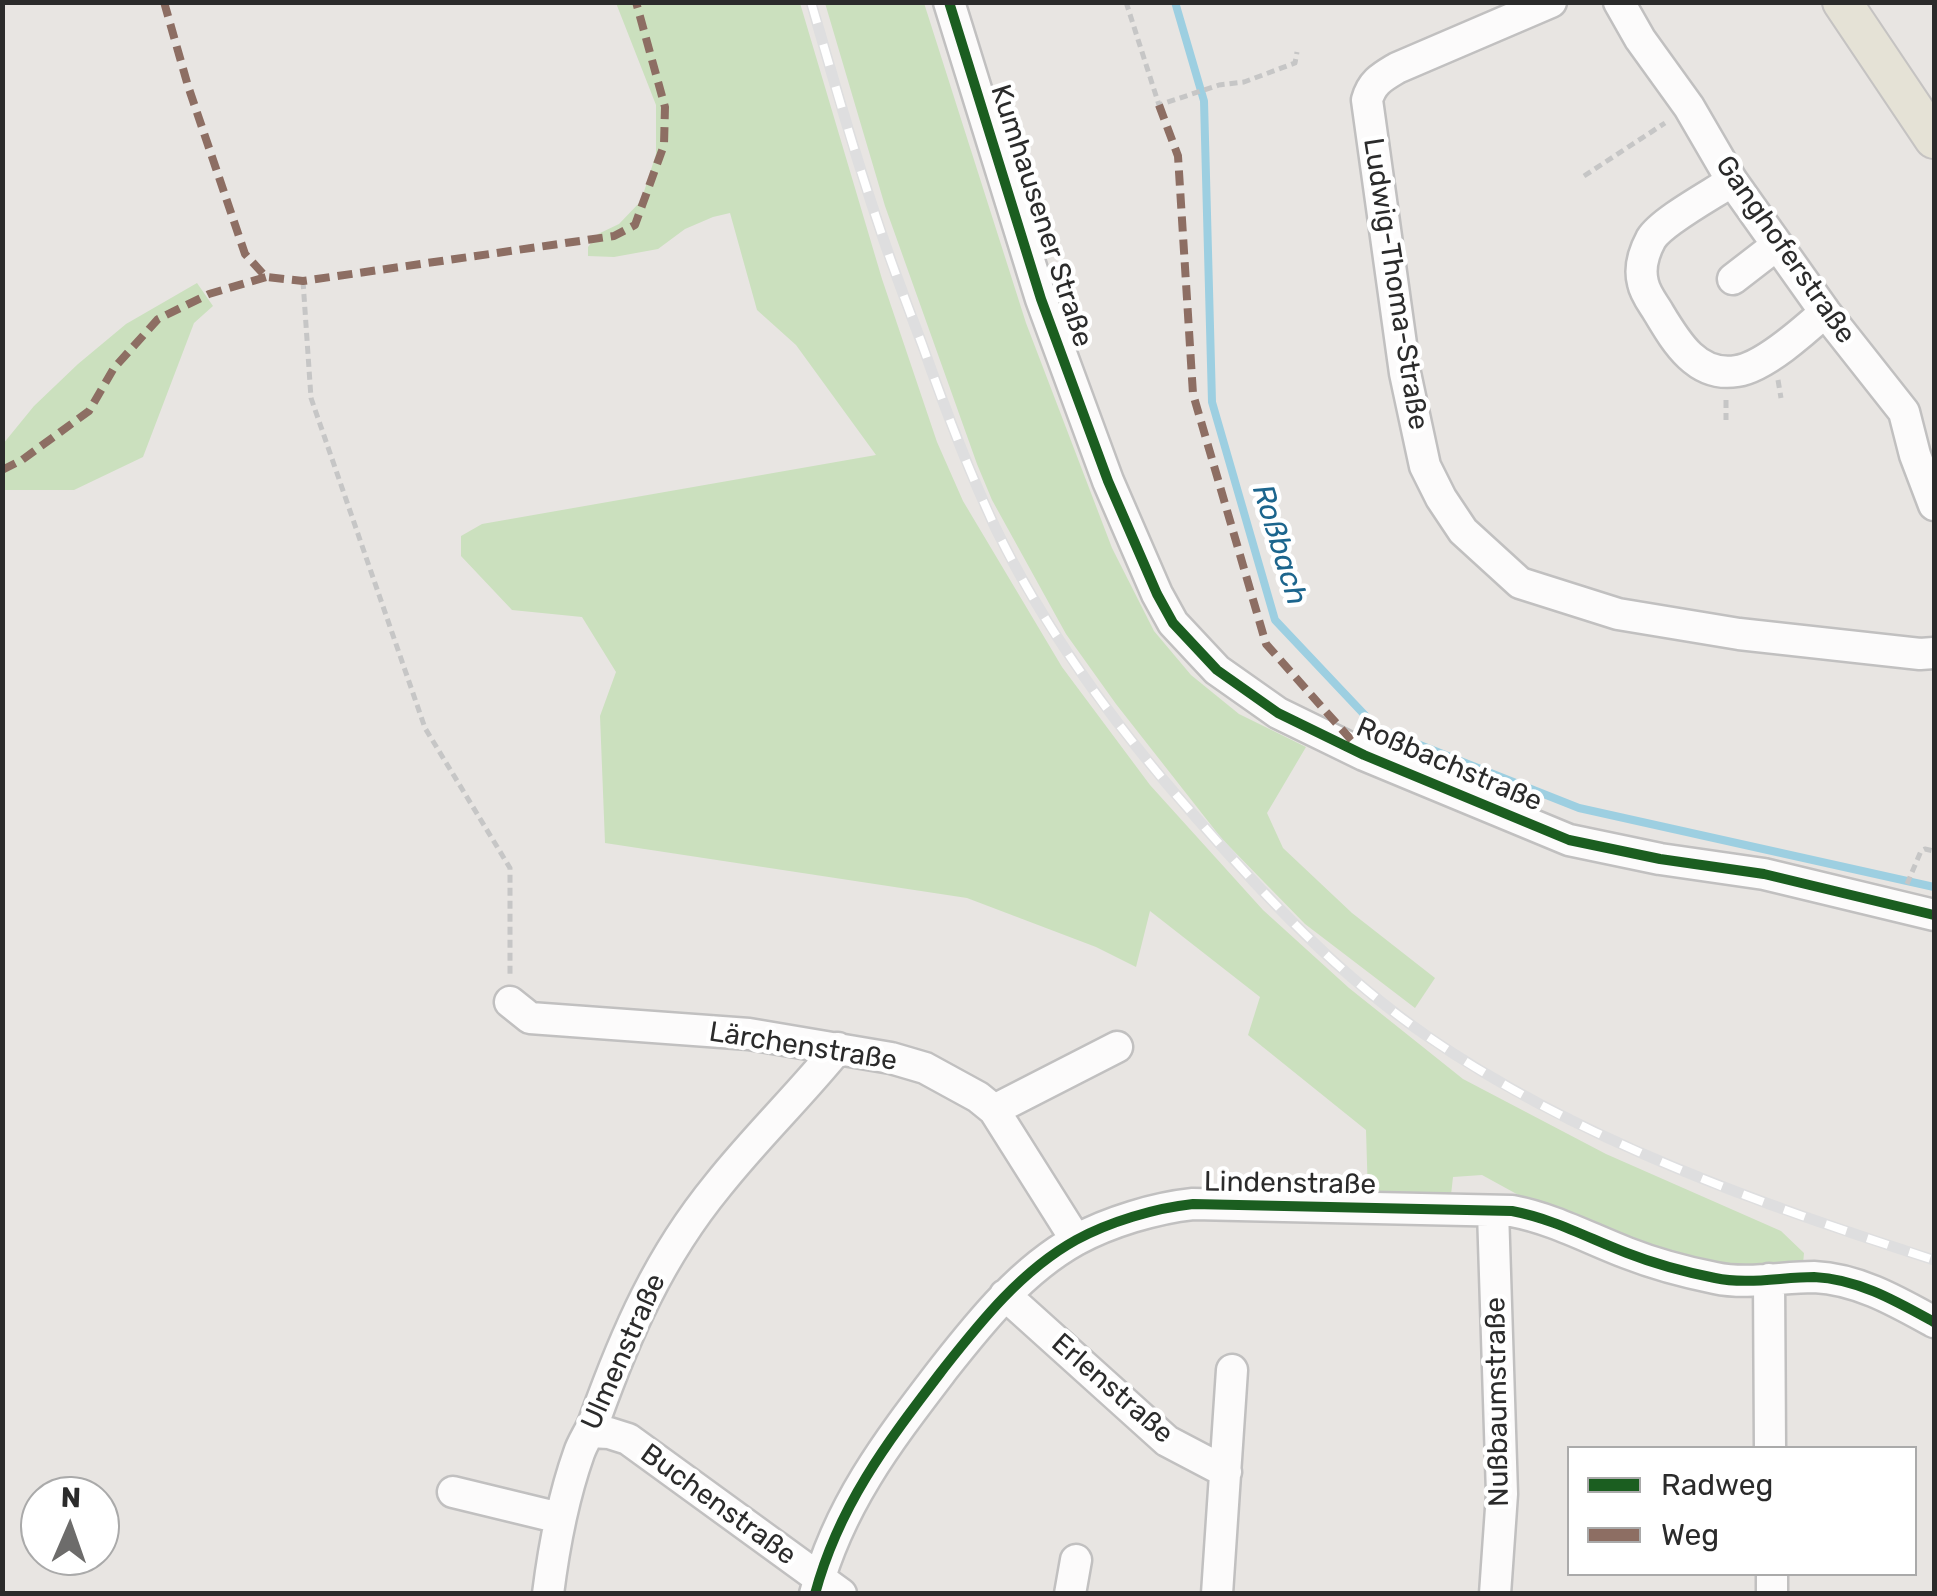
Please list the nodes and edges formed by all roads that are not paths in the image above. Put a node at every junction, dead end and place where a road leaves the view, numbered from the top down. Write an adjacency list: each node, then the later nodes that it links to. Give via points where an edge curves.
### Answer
1 (949, 2): 10 (street, Kumhausener Straße)
2 (1550, 2): 12 (street, Ludwig-Thoma-Straße, via 1396,68 1376,81 1367,100 1405,373 1425,466 1441,498 1463,531 1520,583 1618,614 1739,634)
3 (1619, 2): 6 (street, Ganghoferstraße)
4 (1842, 2): 5 (main road)
5 (1934, 139)
6 (1732, 181): 7 (street, Ganghoferstraße); 9 (street, via 1649,242 1643,283 1667,328 1705,368 1736,371 1799,336)
7 (1777, 244): 8 (street); 9 (street, Ganghoferstraße)
8 (1733, 279)
9 (1825, 312): 11 (street, Ganghoferstraße, via 1904,412)
10 (1094, 443): 13 (street, Roßbachstraße, via 1173,623 1217,670 1278,713 1569,840 1764,874)
11 (1934, 505)
12 (1934, 652)
13 (1934, 915)
14 (510, 1002): 16 (street, Lärchenstraße, via 530,1018 749,1034)
15 (1118, 1047): 17 (street)
16 (838, 1048): 17 (street, Lärchenstraße, via 925,1068); 24 (street, Ulmenstraße, via 684,1231 619,1351)
17 (994, 1110): 19 (street, Lärchenstraße)
18 (1494, 1210): 19 (street, Lindenstraße, via 1193,1204 1146,1212); 20 (street, Lindenstraße, via 1546,1219 1624,1252 1720,1280); 34 (street, Nußbaumstraße, via 1502,1494)
19 (1076, 1240): 21 (street, Lindenstraße)
20 (1768, 1279): 22 (street, Lindenstraße, via 1860,1285); 25 (street)
21 (1005, 1295): 26 (street, Erlenstraße, via 1167,1441); 30 (street, Lindenstraße, via 861,1483 838,1527)
22 (1934, 1322)
23 (1232, 1370): 26 (street)
24 (590, 1432): 28 (street, Ulmenstraße); 30 (street, Buchenstraße, via 628,1439)
25 (1770, 1446)
26 (1226, 1472): 33 (street)
27 (453, 1492): 28 (street)
28 (560, 1518): 31 (street, Ulmenstraße)
29 (1076, 1560): 32 (street)
30 (825, 1589)
31 (548, 1594)
32 (1070, 1594)
33 (1217, 1594)
34 (1495, 1594)

